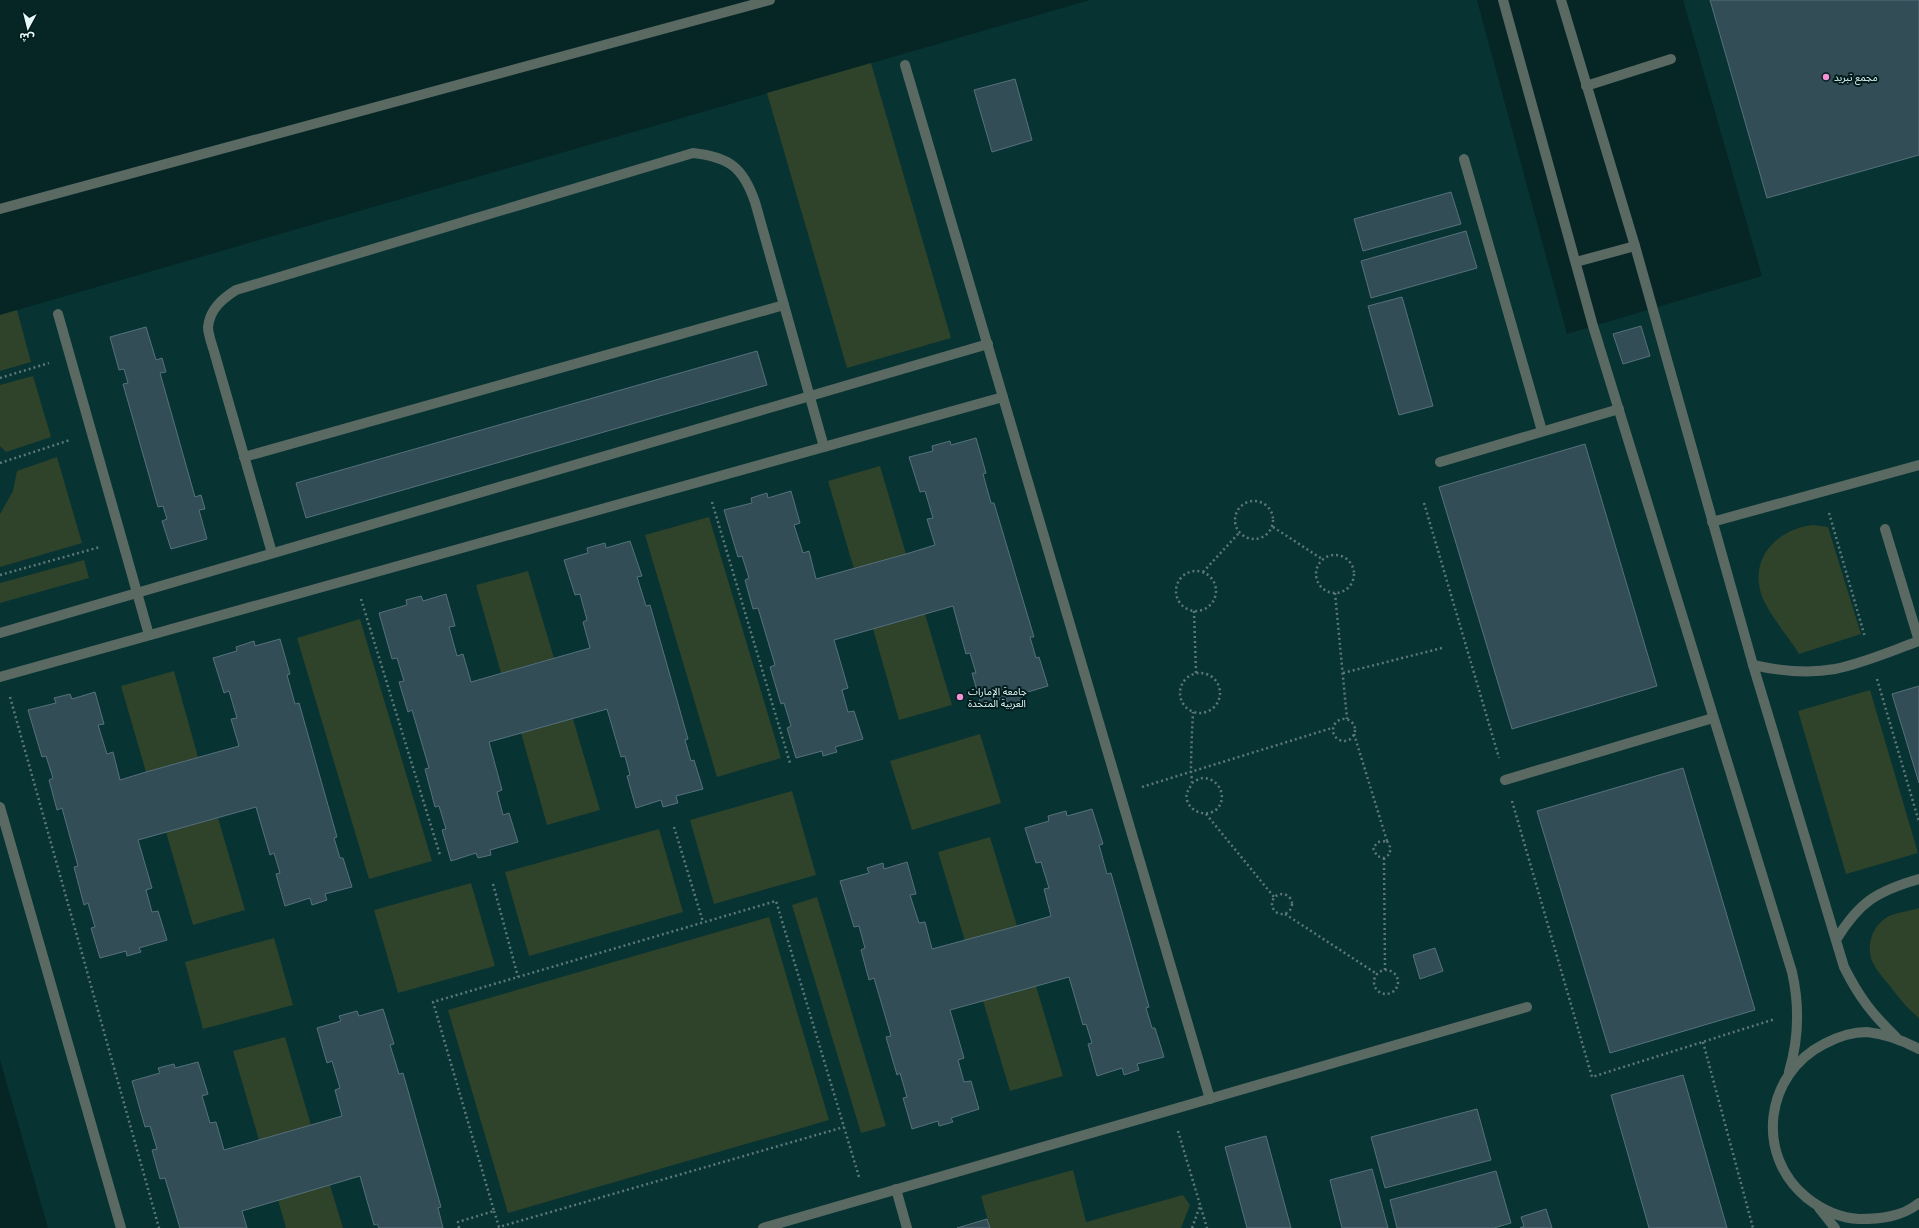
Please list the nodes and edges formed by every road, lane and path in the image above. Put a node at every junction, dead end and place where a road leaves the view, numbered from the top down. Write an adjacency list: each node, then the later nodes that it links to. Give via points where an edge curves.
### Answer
1 (770, 0): 8 (lane)
2 (1502, 0): 10 (lane)
3 (1560, 0): 6 (lane)
4 (1671, 59): 6 (lane)
5 (905, 65): 13 (lane)
6 (1586, 86): 9 (lane)
7 (1464, 159): 19 (lane)
8 (0, 209)
9 (1635, 246): 10 (lane); 28 (lane)
10 (1576, 262): 18 (lane)
11 (784, 305): 16 (lane); 22 (lane); 22 (lane, via 748,182 733,166 714,155 693,153 236,290 222,299 213,312 208,327)
12 (58, 314): 14 (lane)
13 (988, 344): 16 (lane); 17 (lane)
14 (70, 357): 15 (path); 20 (lane)
15 (0, 378)
16 (810, 396): 21 (lane); 33 (lane)
17 (1003, 397): 21 (lane); 58 (lane)
18 (1618, 409): 19 (lane); 50 (lane)
19 (1542, 431): 23 (lane)
20 (92, 433): 24 (path); 32 (lane)
21 (824, 447): 26 (lane)
22 (244, 457): 33 (lane)
23 (1440, 462)
24 (0, 463)
25 (1919, 465): 28 (lane)
26 (705, 480): 37 (lane); 54 (path)
27 (1424, 503): 56 (path)
28 (1712, 522): 45 (lane)
29 (1273, 528): 31 (path, via 1267,536 1258,540 1247,539); 31 (path, via 1274,517 1270,508 1262,502 1251,501 1242,505 1236,513 1235,524); 34 (path)
30 (1885, 529): 43 (lane)
31 (1239, 533): 35 (path)
32 (122, 540): 36 (path); 38 (lane)
33 (272, 553): 38 (lane)
34 (1322, 559): 39 (path, via 1317,566 1316,576 1319,584 1326,591); 39 (path, via 1331,554 1340,555 1354,566 1355,576 1351,585 1344,591)
35 (1203, 572): 40 (path, via 1211,577 1216,585 1216,595 1212,604); 40 (path, via 1193,571 1184,575 1178,582 1176,591 1179,600)
36 (0, 575)
37 (355, 578): 42 (lane); 63 (path)
38 (137, 593): 41 (lane); 42 (lane)
39 (1335, 593): 47 (path)
40 (1194, 611): 46 (path)
41 (0, 633)
42 (149, 635): 48 (lane)
43 (1919, 641): 45 (lane, via 1834,669 1807,672 1779,671)
44 (1442, 648): 47 (path)
45 (1753, 665): 70 (lane)
46 (1196, 673): 49 (path, via 1180,686 1184,706); 49 (path, via 1207,675 1215,681 1220,690 1213,709 1203,713)
47 (1343, 673): 51 (path)
48 (2, 676): 90 (path)
49 (1193, 712): 55 (path)
50 (1713, 718): 56 (lane); 75 (lane, via 1792,972)
51 (1347, 719): 52 (path, via 1337,720); 53 (path, via 1355,728)
52 (1332, 728): 53 (path, via 1334,736 1340,740 1348,740); 55 (path)
53 (1354, 734): 62 (path)
54 (790, 763)
55 (1190, 772): 57 (path); 58 (path)
56 (1505, 780): 77 (path, via 1592,1077)
57 (1192, 783): 60 (path, via 1187,790 1190,807); 60 (path, via 1202,778 1213,780 1221,789 1222,800 1216,809)
58 (1120, 794): 80 (lane)
59 (0, 807): 89 (lane)
60 (1206, 814): 67 (path)
61 (674, 827): 69 (path)
62 (1386, 842): 64 (path, via 1390,847 1390,854); 64 (path, via 1378,842 1373,848 1377,856)
63 (440, 856)
64 (1384, 858): 71 (path)
65 (1919, 879): 70 (lane, via 1880,892 1847,922)
66 (492, 884): 73 (path)
67 (1274, 897): 68 (path, via 1271,903 1273,910 1278,914); 68 (path, via 1280,893 1288,895 1292,902 1291,909)
68 (1285, 914): 72 (path)
69 (703, 922): 73 (path); 82 (path, via 776,901)
70 (1836, 940): 76 (lane, via 1844,967 1857,993 1875,1017)
71 (1384, 970): 72 (path); 72 (path, via 1393,972 1398,979 1398,988 1392,994 1384,995 1376,990 1374,982)
72 (1377, 974)
73 (518, 977): 88 (path, via 433,1002)
74 (1527, 1007): 80 (lane)
75 (1798, 1012): 77 (path); 79 (lane, via 1798,1032)
76 (1896, 1037): 78 (lane); 79 (lane, via 1866,1032 1837,1037 1810,1051)
77 (1703, 1042): 96 (path)
78 (1919, 1048)
79 (1789, 1072): 87 (lane, via 1778,1095 1772,1120 1774,1145 1782,1169 1797,1190)
80 (1210, 1099): 81 (lane)
81 (1171, 1110): 83 (lane); 86 (path)
82 (844, 1127): 84 (path); 88 (path, via 499,1227)
83 (896, 1189): 84 (lane); 93 (lane)
84 (866, 1198): 92 (lane)
85 (1919, 1203): 87 (lane, via 1912,1209 1881,1219 1848,1218)
86 (1200, 1205): 94 (path); 95 (path)
87 (1817, 1206): 97 (lane)
88 (494, 1211): 91 (path, via 458,1222)
89 (122, 1228)
90 (159, 1228)
91 (460, 1228)
92 (763, 1228)
93 (907, 1228)
94 (1192, 1228)
95 (1207, 1228)
96 (1753, 1228)
97 (1835, 1228)

